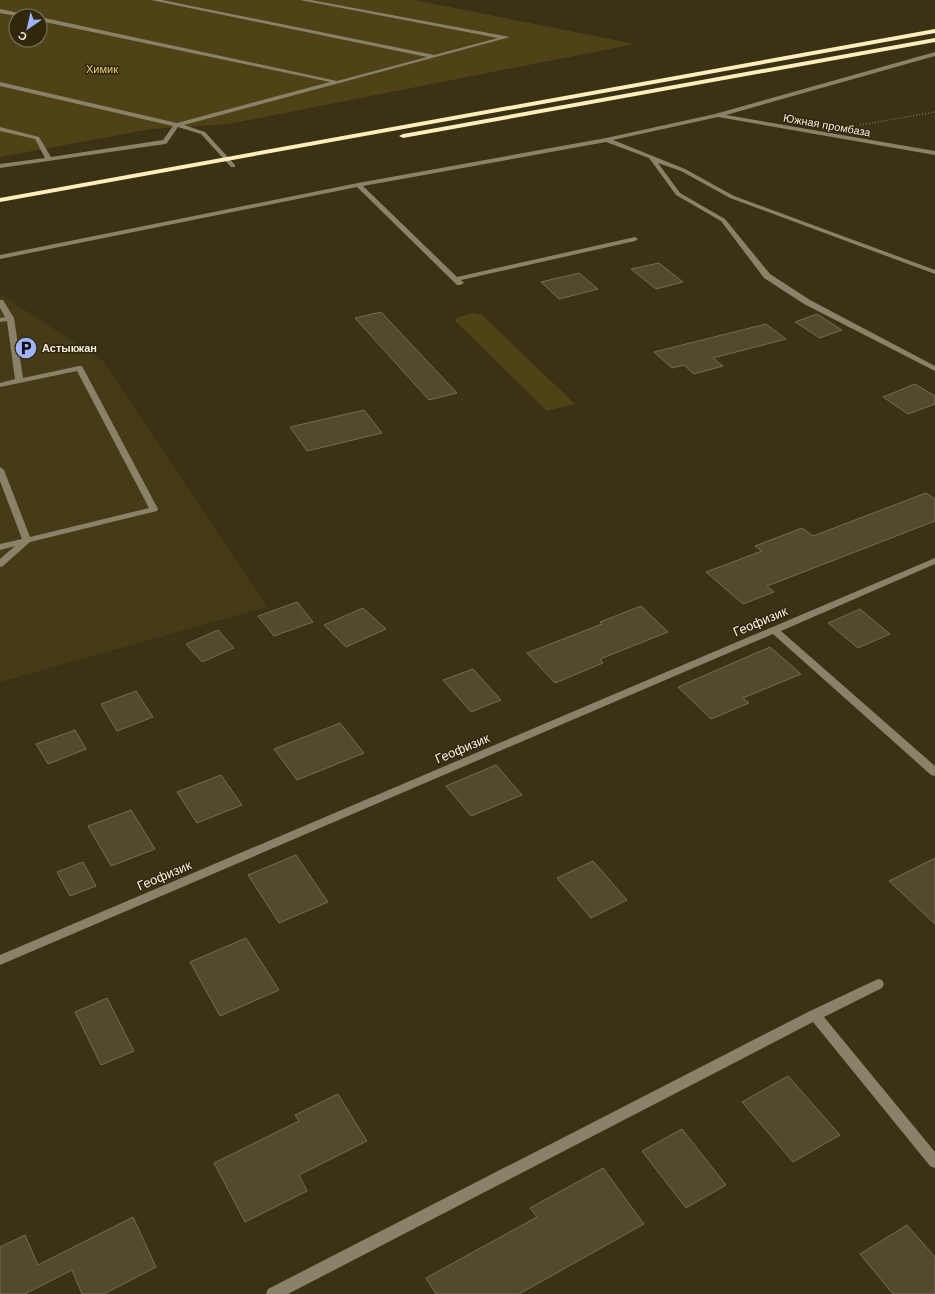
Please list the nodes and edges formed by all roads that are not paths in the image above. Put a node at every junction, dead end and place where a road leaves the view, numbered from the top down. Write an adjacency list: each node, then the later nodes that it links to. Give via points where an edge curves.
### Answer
1 (154, 0): 7 (street)
2 (303, 0): 7 (street, via 507,37)
3 (48, 21): 8 (street)
4 (935, 31): 18 (highway)
5 (935, 40): 13 (highway)
6 (935, 54): 10 (street)
7 (434, 57): 8 (street)
8 (338, 83): 11 (street)
9 (0, 84): 11 (street)
10 (716, 116): 14 (street); 15 (street, Южная промбаза)
11 (177, 125): 17 (street, via 165,142); 18 (street, via 203,133)
12 (0, 129): 17 (street, via 37,138)
13 (397, 137)
14 (606, 140): 16 (street); 21 (street)
15 (935, 153)
16 (651, 158): 25 (street, via 683,170 732,197); 29 (street, via 678,194 723,220 767,276 807,302)
17 (49, 159): 19 (street)
18 (226, 159): 20 (street); 22 (highway)
19 (0, 166)
20 (233, 166)
21 (358, 185): 23 (street, via 458,281); 24 (street)
22 (0, 200)
23 (635, 239)
24 (0, 258)
25 (935, 272)
26 (0, 302): 27 (street)
27 (10, 318): 28 (street); 30 (street)
28 (0, 320)
29 (935, 369)
30 (19, 381): 31 (street); 33 (street, via 79,368 154,509)
31 (0, 385)
32 (0, 470): 33 (street)
33 (27, 540): 34 (street); 36 (street)
34 (0, 547)
35 (935, 561): 37 (street, Геофизик)
36 (0, 564)
37 (774, 630): 38 (street); 39 (street, Геофизик)
38 (935, 772)
39 (0, 960)
40 (878, 984): 41 (street)
41 (815, 1015): 42 (street); 43 (street)
42 (935, 1162)
43 (273, 1294)

